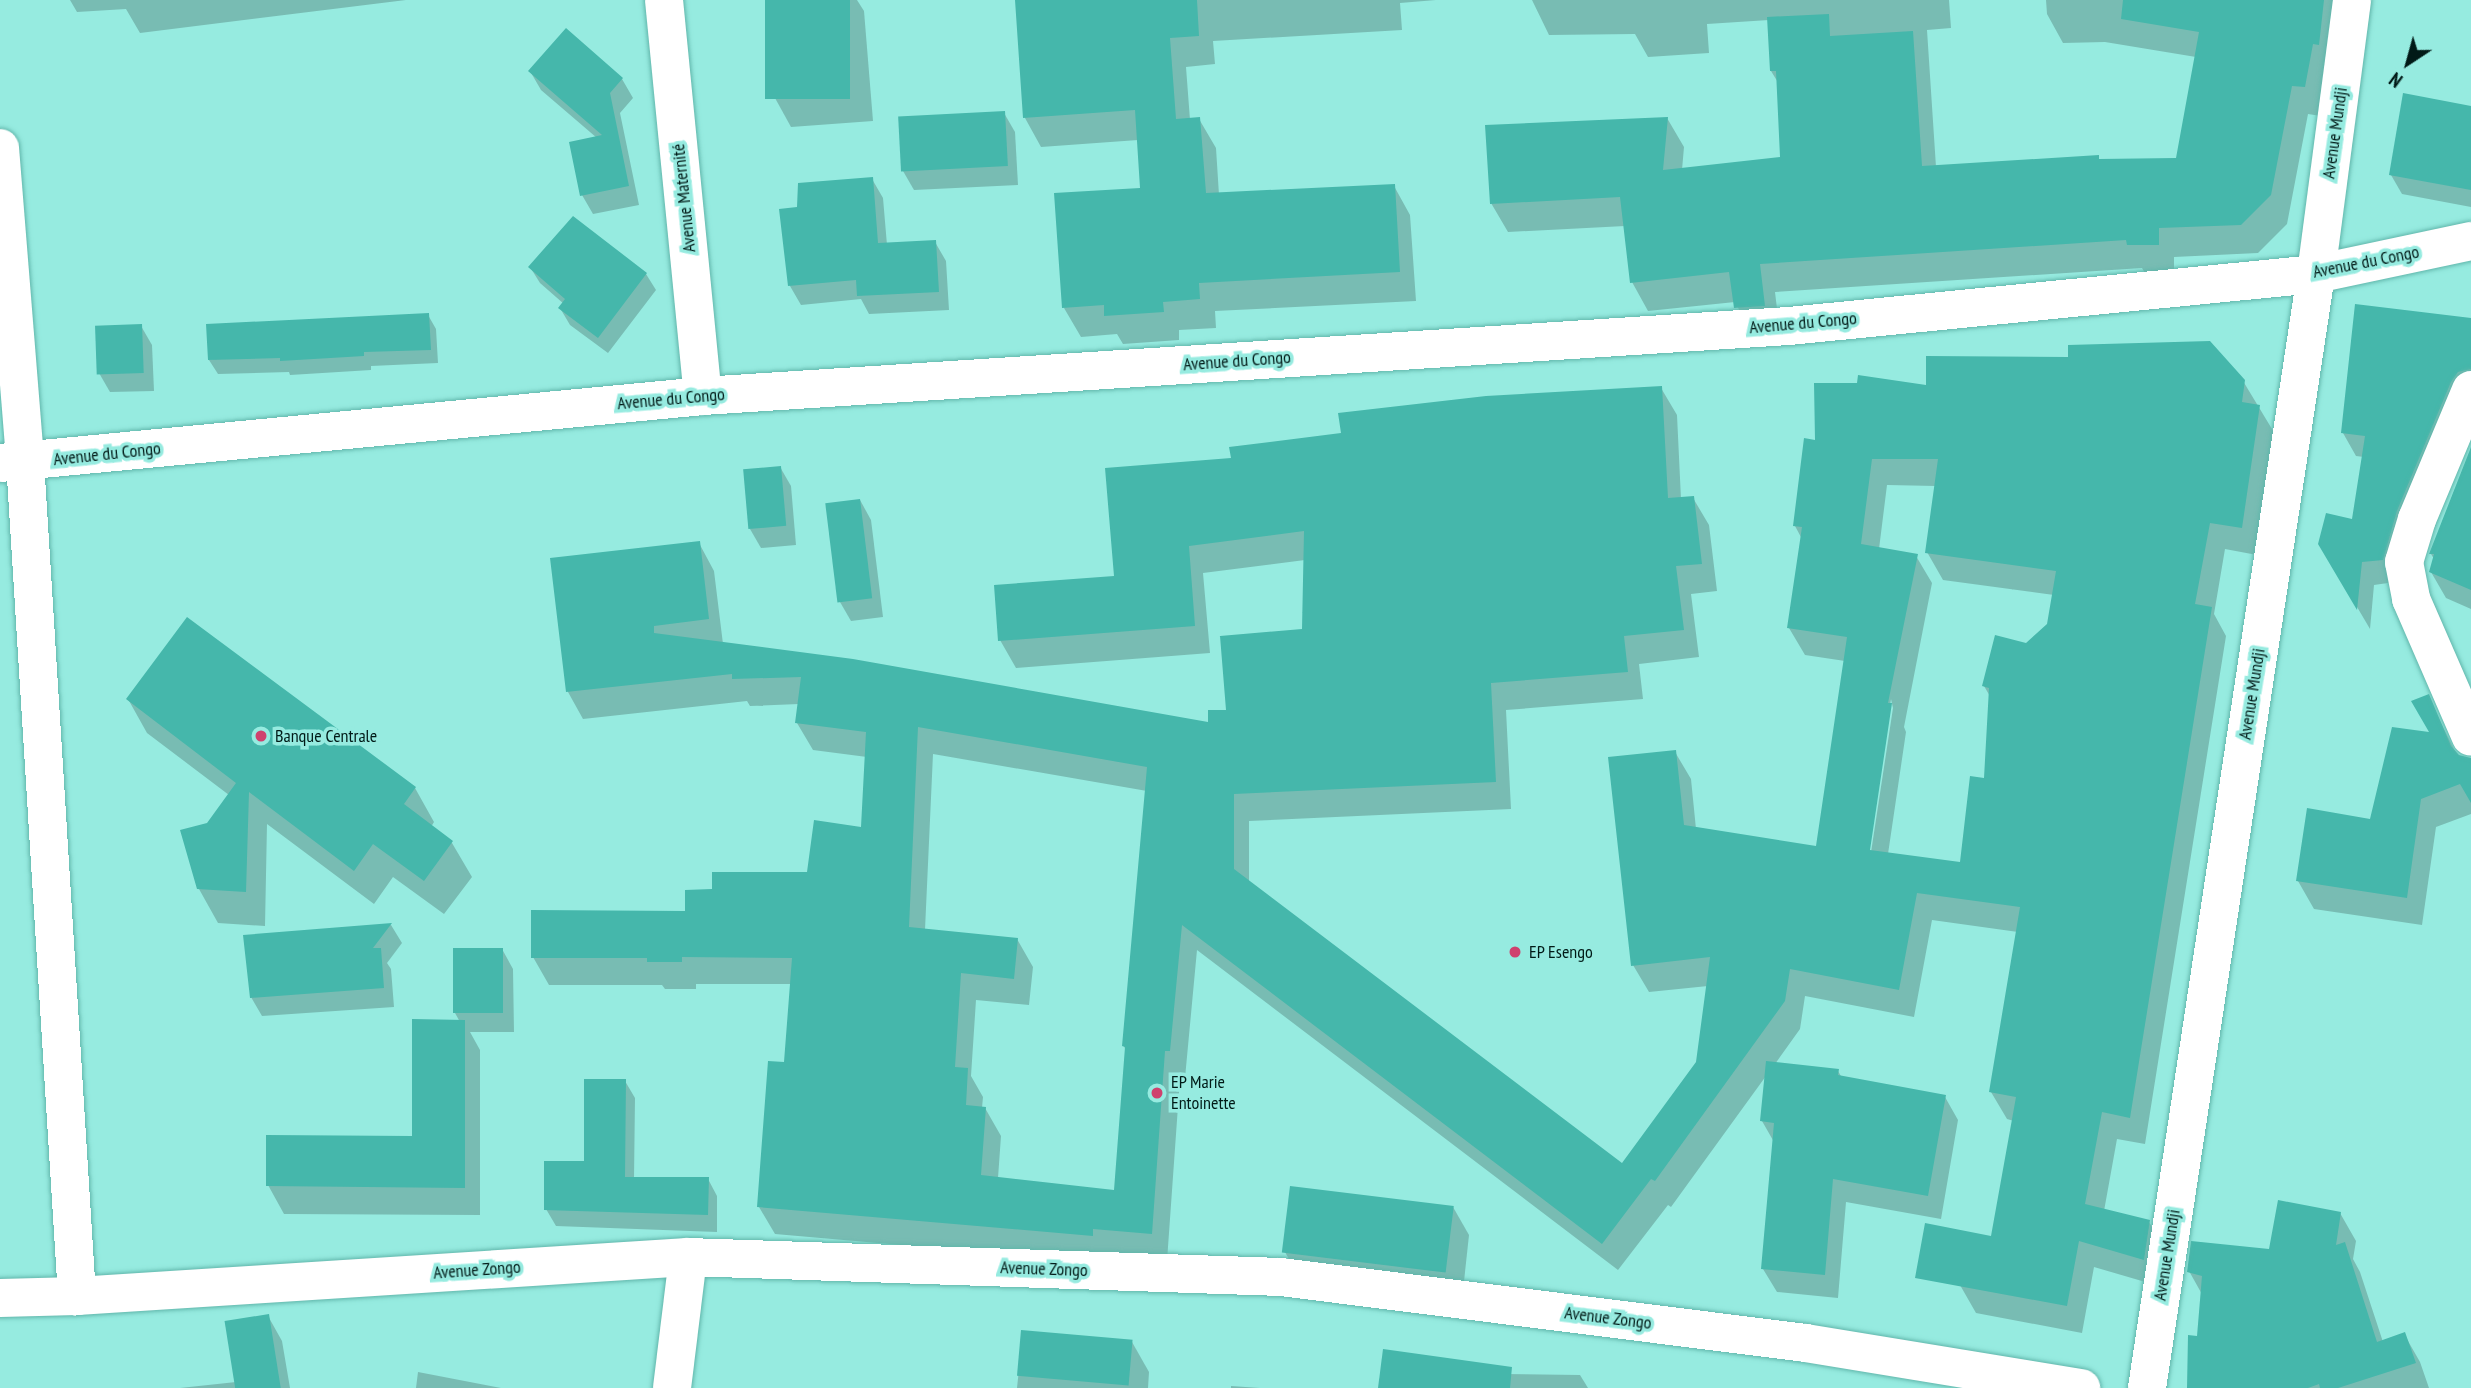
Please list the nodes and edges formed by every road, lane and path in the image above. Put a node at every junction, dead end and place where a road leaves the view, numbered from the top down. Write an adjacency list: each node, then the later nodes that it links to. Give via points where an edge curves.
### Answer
1 (664, 0): 7 (street, Avenue Maternité)
2 (2352, 0): 5 (street, Avenue Mundji)
3 (0, 148): 8 (street)
4 (2471, 241): 5 (street, Avenue du Congo)
5 (2316, 274): 7 (street, Avenue du Congo, via 1789,326); 15 (street, Avenue Mundji)
6 (2471, 390): 9 (street, via 2404,562 2411,599)
7 (703, 396): 8 (street, Avenue du Congo)
8 (12, 462): 11 (street)
9 (2471, 737)
10 (688, 1257): 11 (street, Avenue Zongo); 13 (street); 14 (street, Avenue Zongo, via 1281,1277 1807,1343)
11 (77, 1296): 12 (street, Avenue Zongo)
12 (0, 1298)
13 (672, 1388)
14 (2081, 1388)
15 (2147, 1388)

